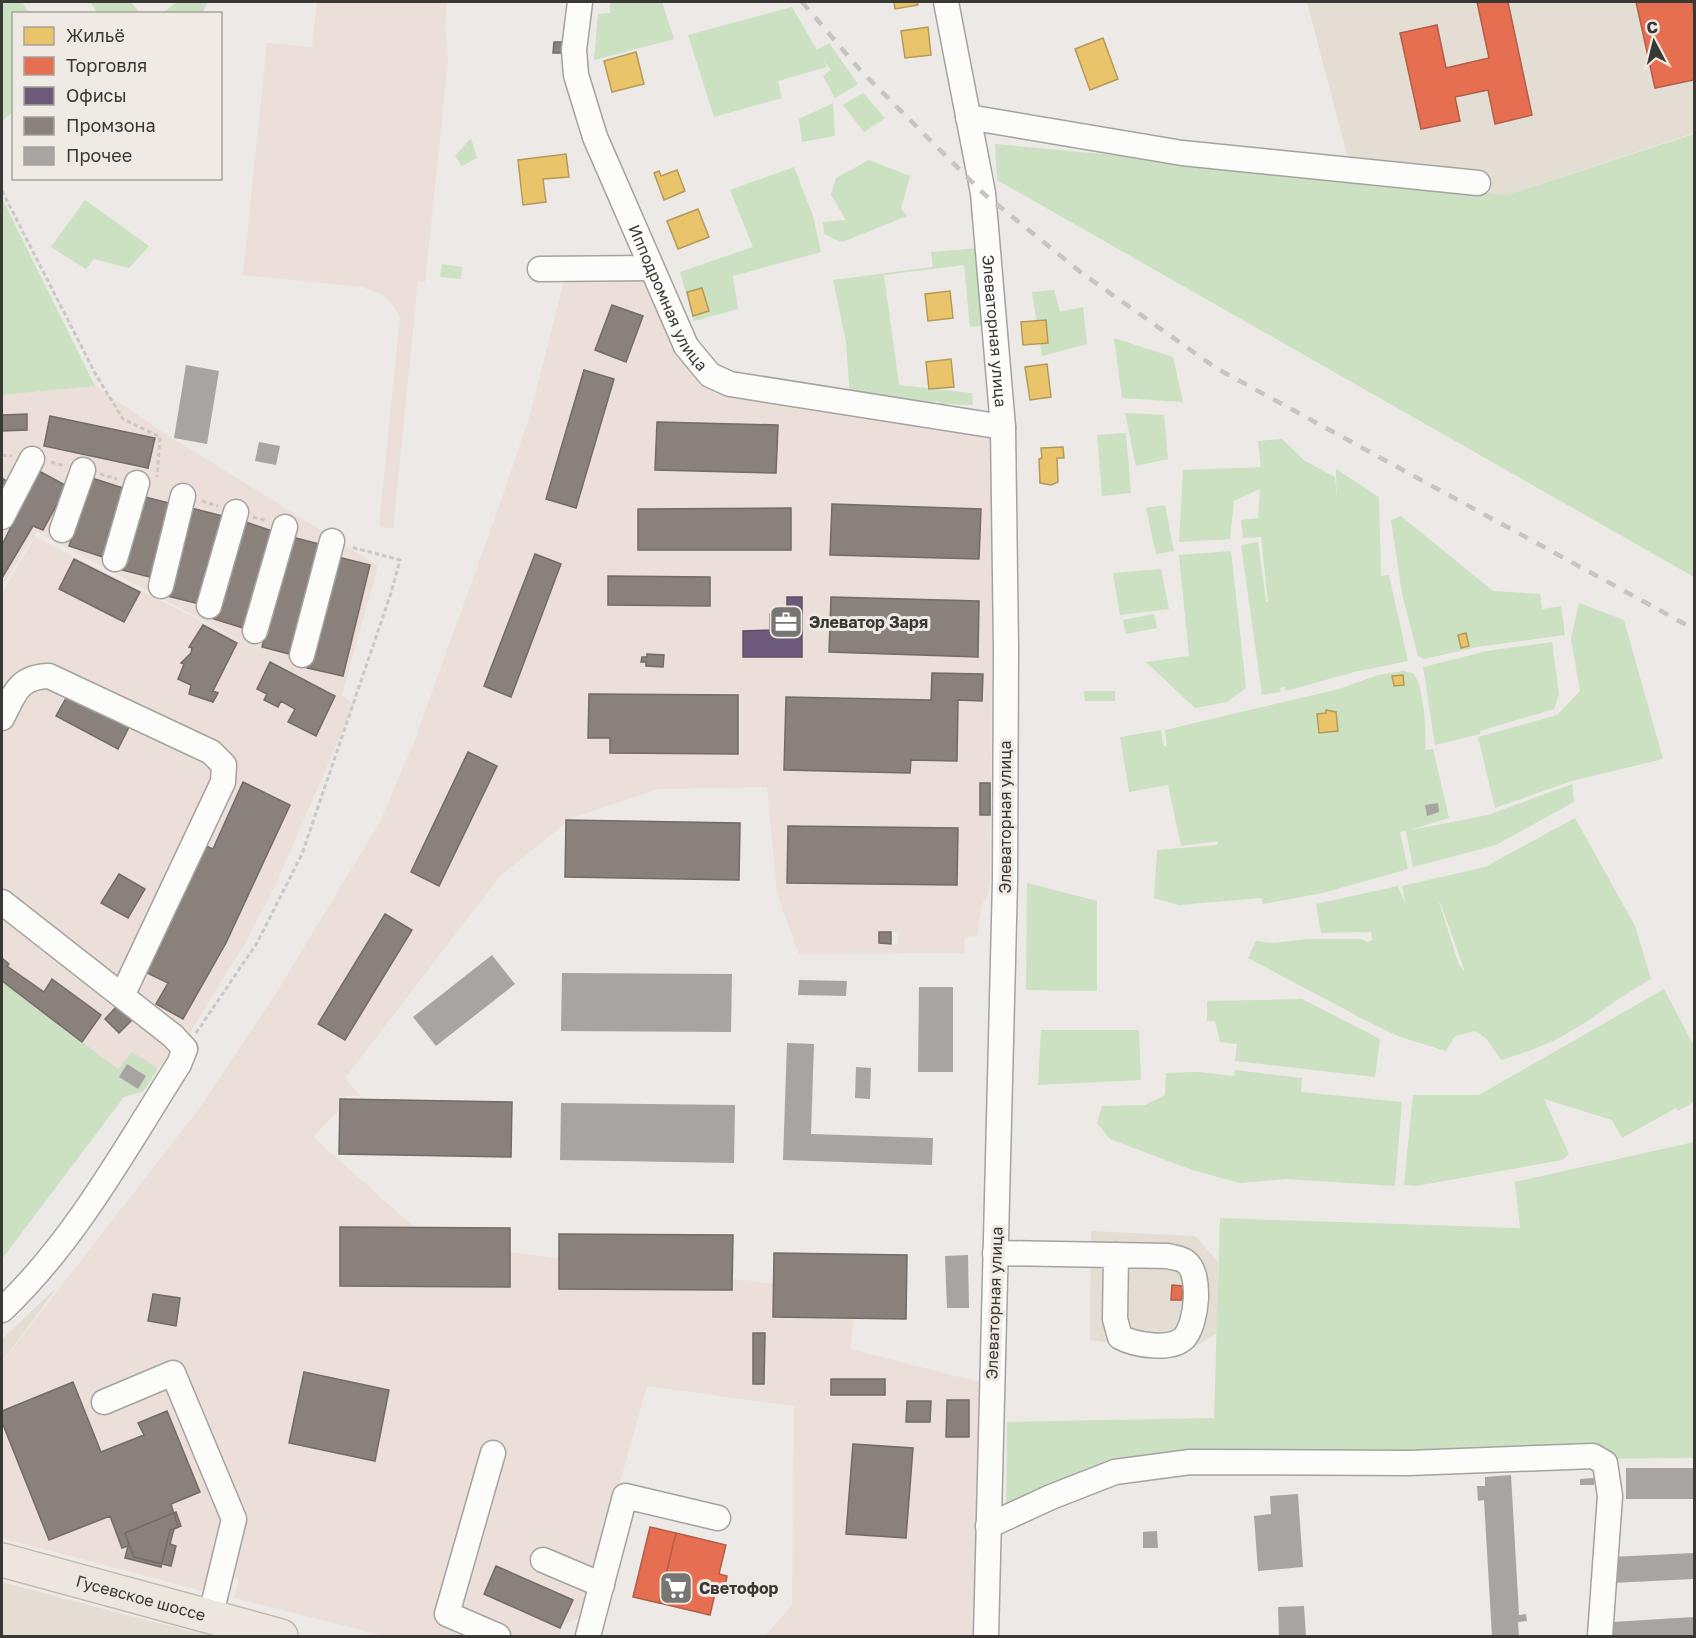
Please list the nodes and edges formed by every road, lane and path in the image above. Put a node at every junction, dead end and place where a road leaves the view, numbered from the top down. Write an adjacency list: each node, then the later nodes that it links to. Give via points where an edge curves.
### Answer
1 (580, 2): 6 (street, Ипподромная улица, via 574,50 582,101)
2 (946, 2): 3 (street, Элеваторная улица)
3 (968, 117): 4 (street, via 1182,153); 8 (street, Элеваторная улица, via 983,193)
4 (1478, 183)
5 (2, 191): 12 (path, via 96,375 123,419 160,437)
6 (651, 268): 7 (street); 8 (street, Ипподромная улица, via 686,346 710,375 730,384)
7 (540, 269)
8 (1003, 427): 28 (street, Элеваторная улица, via 1005,881)
9 (2, 455): 10 (path)
10 (32, 459): 11 (path); 15 (street)
11 (83, 470): 12 (path); 17 (street)
12 (147, 486): 19 (street)
13 (183, 496): 14 (path); 20 (street)
14 (236, 512): 16 (path); 21 (street)
15 (2, 517)
16 (285, 527): 22 (street)
17 (63, 530)
18 (332, 541): 23 (street); 27 (path, via 400,560 391,593 302,854 257,943)
19 (115, 559)
20 (161, 586)
21 (209, 606)
22 (255, 631)
23 (302, 655)
24 (2, 718): 26 (street, via 18,688 30,677 49,676 211,752 224,765 223,782)
25 (2, 902): 26 (street)
26 (122, 996): 27 (street)
27 (185, 1049): 30 (street, via 97,1194 29,1284)
28 (995, 1253): 29 (street); 34 (street, Элеваторная улица)
29 (1116, 1255)
30 (2, 1310)
31 (104, 1402): 38 (street, via 173,1373 234,1519)
32 (493, 1452): 40 (street, via 447,1614)
33 (718, 1518): 37 (street, via 625,1496)
34 (988, 1526): 42 (street, Элеваторная улица); 43 (street, via 1115,1472 1190,1462 1408,1463 1593,1456 1605,1463 1610,1496)
35 (2, 1560): 38 (highway, Гусевское шоссе)
36 (543, 1560): 37 (street)
37 (602, 1585): 41 (street)
38 (210, 1618): 39 (highway, Гусевское шоссе)
39 (281, 1636)
40 (498, 1636)
41 (588, 1636)
42 (986, 1636)
43 (1600, 1636)

